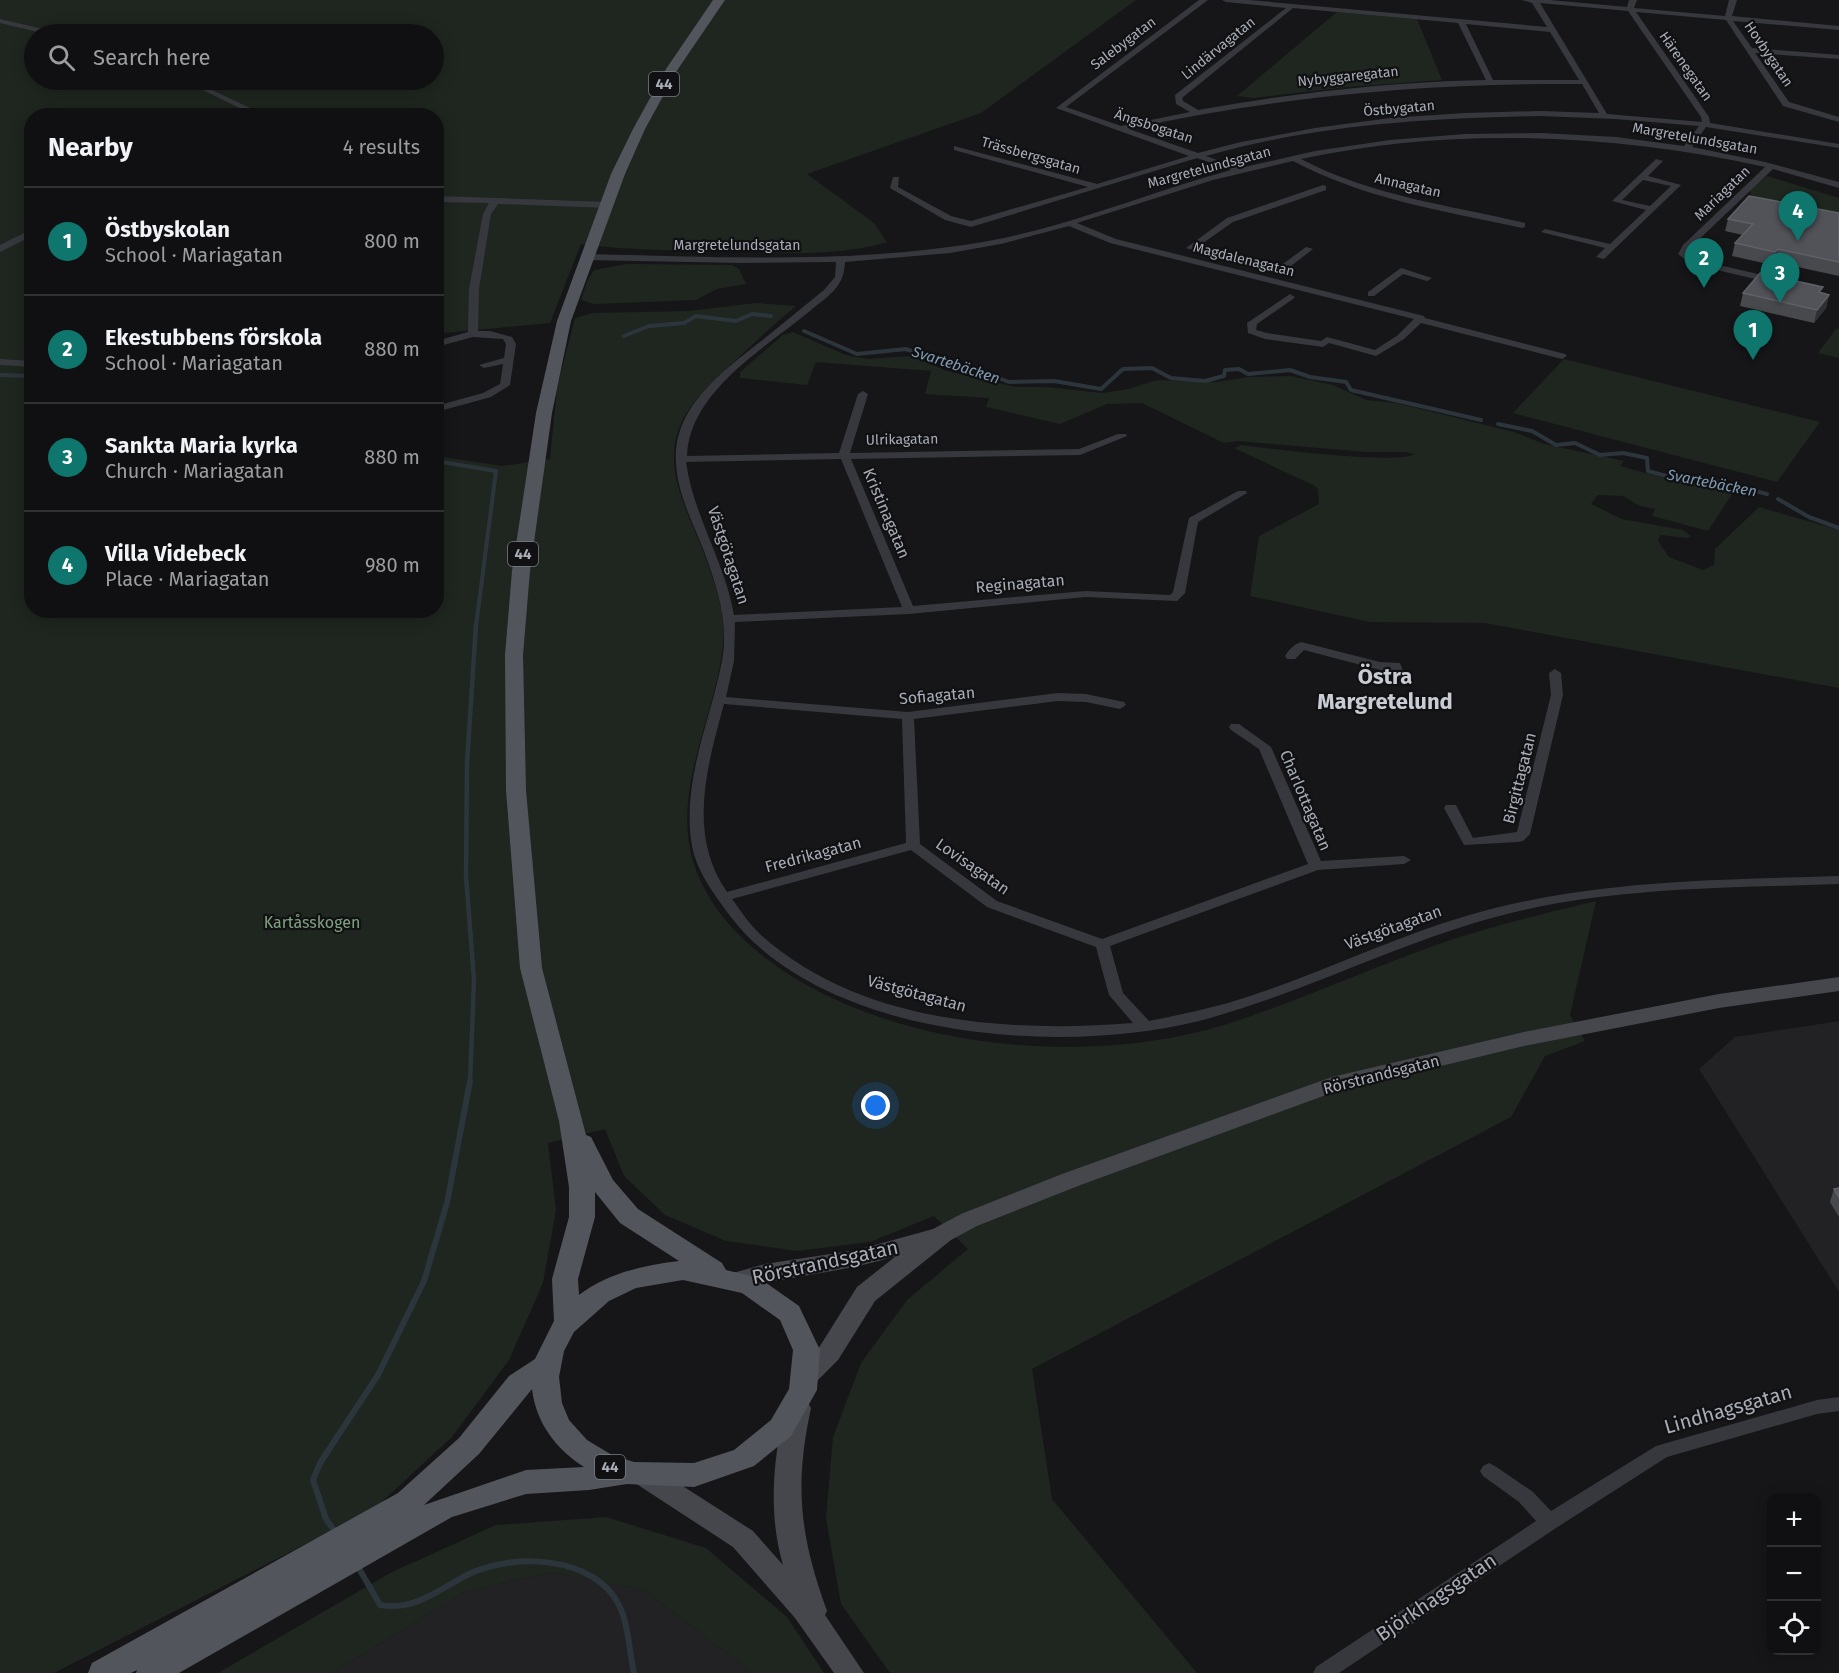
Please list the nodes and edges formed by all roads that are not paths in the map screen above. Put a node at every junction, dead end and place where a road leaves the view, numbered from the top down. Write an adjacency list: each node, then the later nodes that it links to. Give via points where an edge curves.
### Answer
1 (719, 0): 43 (main road, 44, via 672,69 639,129)
2 (1204, 0): 22 (street, Salebygatan)
3 (1226, 0): 8 (street)
4 (1526, 0): 7 (street)
5 (1632, 0): 9 (street)
6 (1732, 0): 10 (street, Hovbygatan)
7 (1535, 1): 9 (street); 15 (street)
8 (1292, 6): 12 (street); 23 (street, Lindärvagatan, via 1179,97 1179,102)
9 (1630, 9): 10 (street); 26 (street, Härenegatan)
10 (1728, 18): 14 (street); 16 (street, Hovbygatan)
11 (0, 21): 13 (street)
12 (1461, 22): 15 (street); 18 (street)
13 (24, 27)
14 (1839, 28)
15 (1553, 30): 19 (street)
16 (1749, 50): 17 (street); 25 (street, Hovbygatan, via 1786,104)
17 (1839, 57)
18 (1490, 81): 19 (street, Nybyggaregatan); 23 (street, Nybyggaregatan, via 1330,91)
19 (1583, 82): 24 (street)
20 (207, 90): 21 (street)
21 (246, 108)
22 (1060, 108): 27 (street, Ängsbogatan)
23 (1194, 111): 27 (street, Nybyggaregatan)
24 (1604, 116): 26 (street, Östbygatan); 31 (street, Östbygatan, via 1402,120 1305,132)
25 (1839, 120)
26 (1706, 122): 28 (street, Östbygatan); 30 (street, Härenegatan)
27 (1120, 129): 31 (street, Ängsbogatan)
28 (1839, 146)
29 (957, 148): 39 (street, Trässbergsgatan)
30 (1688, 148): 32 (street, Margretelundsgatan, via 1594,136 1495,134 1408,139); 34 (street, Margretelundsgatan)
31 (1200, 155): 35 (street, Ängsbogatan); 39 (street, Östbygatan)
32 (1293, 158): 35 (street, Margretelundsgatan); 46 (street, Annagatan, via 1352,186)
33 (1659, 161): 36 (street)
34 (1771, 166): 38 (street, Margretelundsgatan); 58 (street, Mariagatan, via 1683,254 1694,262)
35 (1239, 170): 45 (street, Margretelundsgatan)
36 (1641, 177): 44 (street, via 1616,201); 44 (street, via 1677,185)
37 (896, 179): 39 (street, Östbygatan, via 894,188 948,218 971,224)
38 (1839, 185)
39 (1097, 187)
40 (1323, 188): 50 (street, via 1230,220)
41 (444, 200): 42 (street)
42 (494, 203): 43 (street); 62 (street, via 487,214 475,278)
43 (608, 205): 53 (main road, 44)
44 (1652, 209): 49 (street)
45 (1070, 223): 55 (street, Margretelundsgatan, via 968,246); 61 (street, Magdalenagatan, via 1113,241)
46 (1522, 225)
47 (1545, 232): 49 (street)
48 (24, 236): 51 (street)
49 (1612, 247): 54 (street)
50 (1190, 248)
51 (0, 249)
52 (1309, 249): 56 (street)
53 (586, 257): 55 (street, Margretelundsgatan); 93 (main road, 44, via 564,321 544,412 529,502 514,655 516,790 531,968)
54 (1600, 257)
55 (841, 259): 73 (street, Västgötagatan, via 840,277 827,292 718,382 699,403 685,430)
56 (1279, 271)
57 (1427, 278): 59 (street, via 1401,271)
58 (1768, 279)
59 (1371, 294)
60 (1290, 297): 61 (street, via 1252,323 1251,331 1323,344 1328,340 1376,353)
61 (1417, 318): 64 (street, Magdalenagatan)
62 (473, 334): 63 (street); 65 (street, via 507,337 511,344)
63 (444, 342)
64 (1562, 356)
65 (508, 360): 68 (street); 70 (street, via 505,385)
66 (0, 362): 67 (street)
67 (24, 364)
68 (484, 365)
69 (863, 394): 72 (street, Kristinagatan)
70 (444, 407)
71 (1122, 436): 72 (street, Ulrikagatan, via 1080,452)
72 (844, 454): 73 (street, Ulrikagatan); 75 (street, Kristinagatan)
73 (680, 459): 76 (street, Västgötagatan)
74 (1242, 493): 75 (street, Reginagatan, via 1193,520 1179,594 1173,599 1084,594)
75 (909, 610): 76 (street, Reginagatan)
76 (730, 618): 80 (street, Västgötagatan, via 731,641)
77 (1291, 656): 79 (street, via 1301,646 1380,666 1396,666)
78 (1555, 673): 84 (street, Birgittagatan, via 1557,695 1522,834 1518,838 1469,842)
79 (1401, 681)
80 (719, 700): 82 (street, Sofiagatan); 89 (street, Västgötagatan, via 701,771 696,825 703,862)
81 (1120, 705): 82 (street, Sofiagatan, via 1058,697)
82 (908, 716): 85 (street, Lovisagatan)
83 (1235, 727): 87 (street, Charlottagatan, via 1265,747)
84 (1451, 808)
85 (913, 845): 89 (street, Fredrikagatan); 90 (street, Lovisagatan, via 992,904)
86 (1404, 860): 87 (street)
87 (1316, 866): 90 (street)
88 (1839, 880): 92 (street, Västgötagatan, via 1609,892 1515,908 1462,921 1220,1010)
89 (723, 897): 92 (street, Västgötagatan, via 757,939 785,961 822,981 886,1006 940,1021 1012,1031 1099,1033)
90 (1102, 944): 92 (street, via 1116,995)
91 (1839, 984): 94 (main road, Rörstrandsgatan, via 1719,1001 1570,1030 1332,1085 1070,1180)
92 (1146, 1027)
93 (571, 1121): 95 (main road, 44, via 603,1185 629,1216); 97 (main road, 44, via 583,1201 565,1279)
94 (943, 1234): 96 (main road, Rörstrandsgatan, via 857,1259); 99 (main road, Rörstrandsgatan, via 866,1294 829,1353)
95 (716, 1272): 96 (main road, 44); 97 (main road, 44, via 683,1270 639,1277 590,1300)
96 (742, 1280): 99 (main road, 44, via 775,1298 798,1325 808,1358)
97 (567, 1321): 98 (main road, 44)
98 (545, 1366): 103 (main road, 44, via 544,1393 561,1431 596,1461); 106 (main road, via 519,1384 469,1446 408,1501)
99 (807, 1375): 100 (main road, 44)
100 (800, 1401): 103 (main road, 44, via 773,1437 738,1460 697,1474); 105 (main road, via 788,1480 789,1522 797,1564)
101 (1839, 1404): 104 (street, Lindhagsgatan, via 1662,1451)
102 (1489, 1471): 104 (street, via 1526,1497)
103 (636, 1474): 105 (main road, via 743,1539); 107 (main road, 44, via 526,1482 443,1508)
104 (1549, 1522): 109 (street, Björkhagsgatan)
105 (819, 1627): 108 (main road)
106 (103, 1673)
107 (151, 1673)
108 (850, 1673)
109 (1323, 1673)

